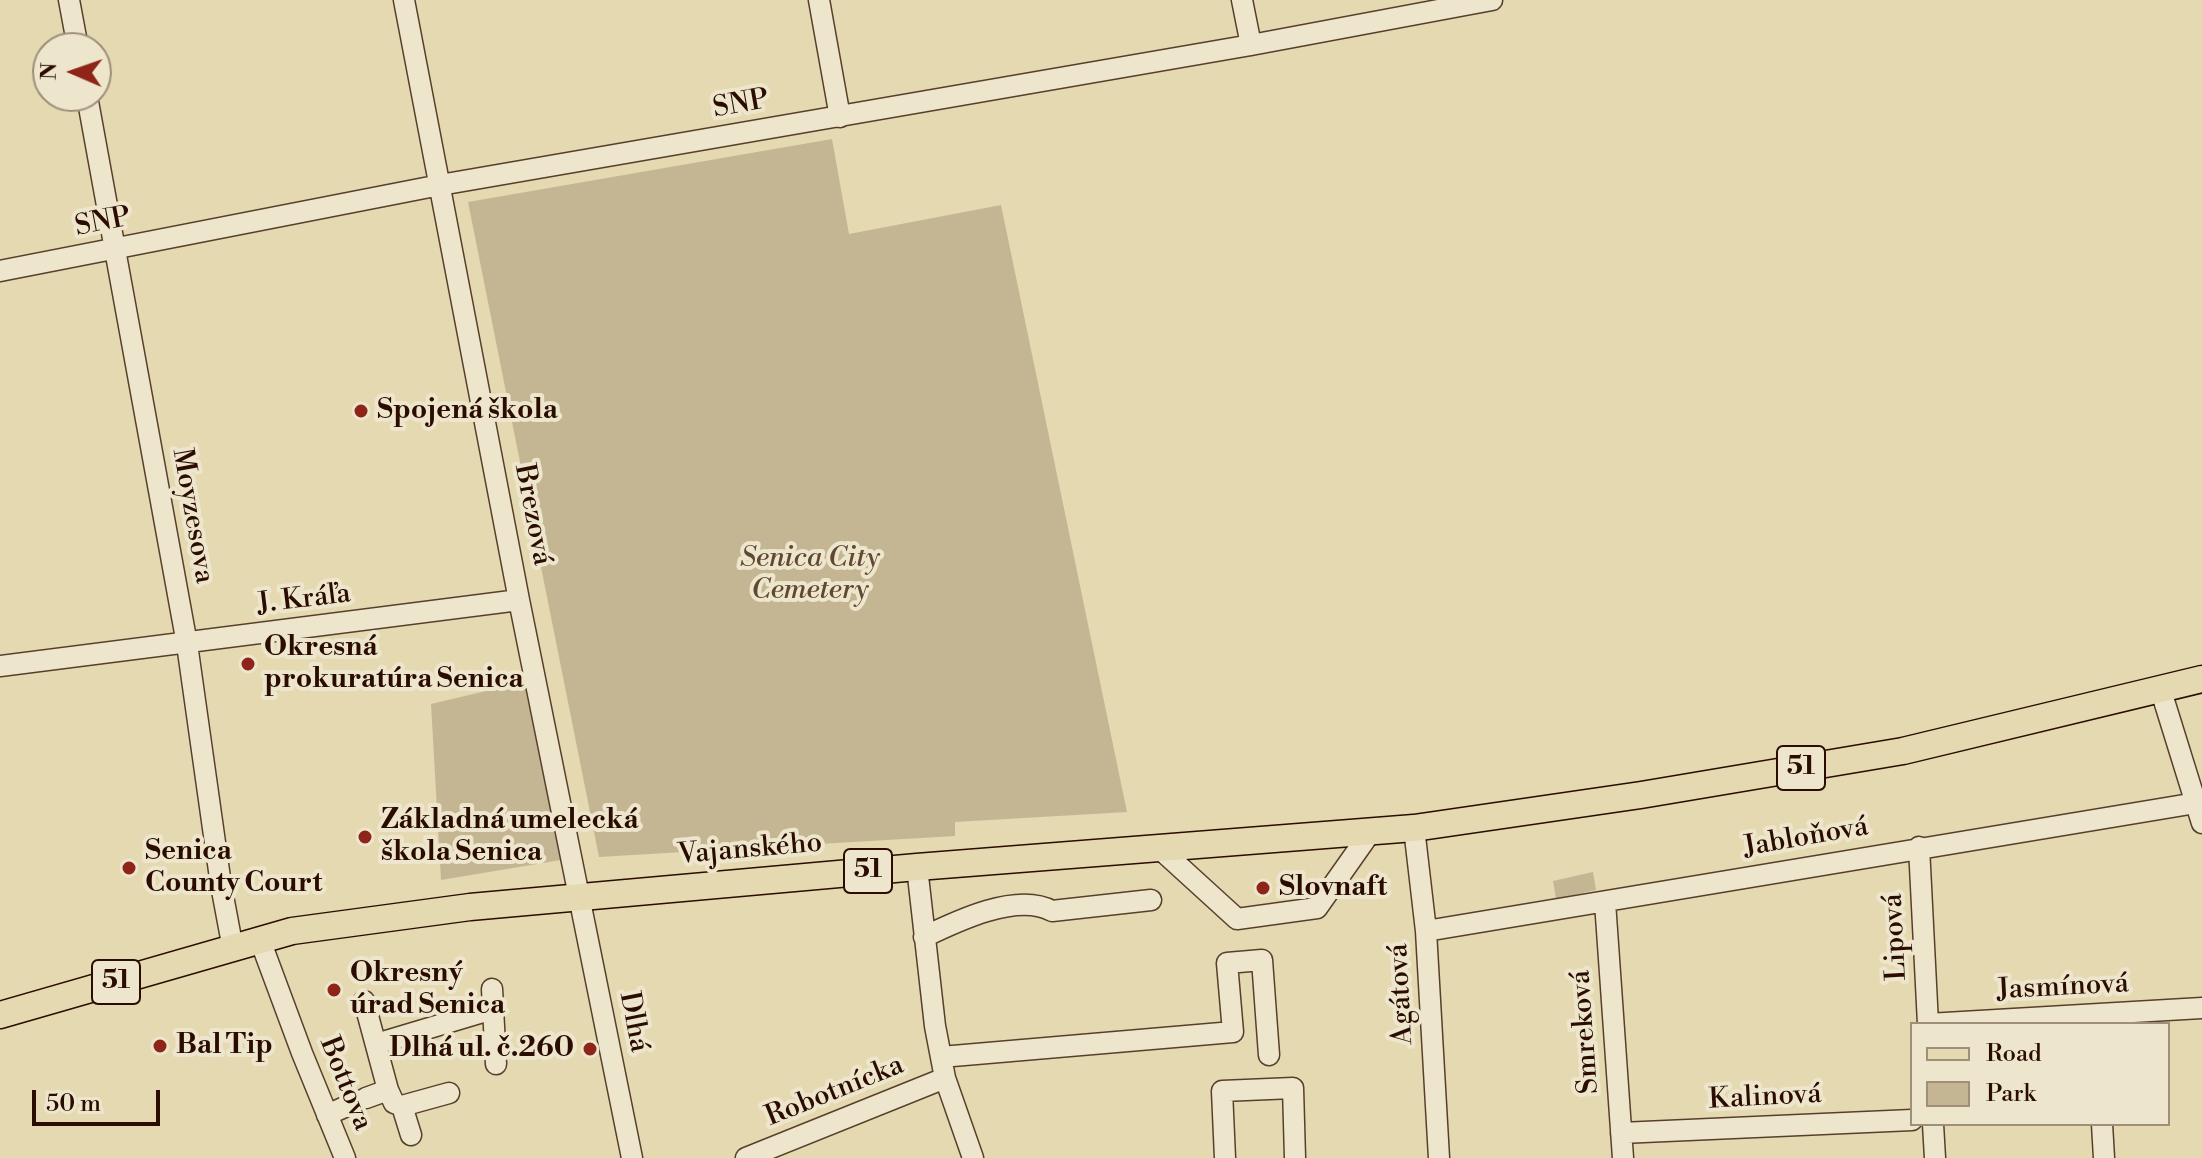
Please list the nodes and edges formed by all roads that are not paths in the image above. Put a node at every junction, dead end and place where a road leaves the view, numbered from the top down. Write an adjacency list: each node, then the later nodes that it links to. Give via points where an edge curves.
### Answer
1 (69, 0): 6 (street)
2 (404, 0): 10 (street, Brezová)
3 (819, 0): 9 (street)
4 (1242, 0): 7 (street)
5 (1492, 0): 7 (street, SNP)
6 (75, 32)
7 (1251, 45): 9 (street, SNP)
8 (90, 112): 11 (street, Moyzesova)
9 (840, 117): 10 (street, SNP)
10 (440, 185): 11 (street, SNP); 13 (street, Brezová)
11 (115, 249): 12 (street, SNP); 14 (street, Moyzesova)
12 (0, 271)
13 (519, 600): 14 (street, J. Kráľa); 24 (street, Brezová)
14 (187, 644): 15 (street, J. Kráľa); 30 (street, Moyzesova)
15 (0, 666)
16 (2202, 679): 17 (main road, 51)
17 (2161, 691): 18 (street); 19 (main road, 51, via 1903,751)
18 (2199, 813): 22 (street, Jabloňová)
19 (1414, 828): 20 (main road, 51); 27 (street, Agátová)
20 (1372, 830): 21 (main road, Vajanského / 51); 21 (street, via 1317,908 1237,919)
21 (1158, 847): 23 (main road, Vajanského / 51)
22 (1919, 847): 26 (street, Jabloňová); 35 (street, Lipová)
23 (917, 867): 24 (main road, Vajanského / 51); 28 (street)
24 (579, 898): 29 (main road, Vajanského / 51, via 400,914); 51 (street, Dlhá)
25 (1151, 900): 28 (street, via 1052,911 1042,905 996,907)
26 (1605, 902): 27 (street, Jabloňová); 48 (street, Smreková)
27 (1426, 931): 56 (street, Agátová)
28 (924, 937): 39 (street)
29 (260, 940): 30 (main road, Vajanského / 51); 44 (street, Bottova)
30 (233, 949): 33 (main road, 51)
31 (364, 1001): 37 (street)
32 (2202, 1008): 34 (street, Jasmínová)
33 (0, 1015)
34 (2094, 1019): 36 (street, Jasmínová)
35 (1928, 1022)
36 (1994, 1022)
37 (376, 1044): 40 (street, via 493,999); 43 (street)
38 (1269, 1055): 39 (street, via 1262,960 1227,963 1233,1032)
39 (941, 1057): 41 (street)
40 (496, 1064)
41 (945, 1078): 52 (street, Robotnícka); 53 (street)
42 (449, 1093): 43 (street)
43 (395, 1098): 44 (street, via 362,1100); 49 (street)
44 (327, 1115): 50 (street, Bottova)
45 (1910, 1120): 48 (street, Kalinová)
46 (1933, 1126): 58 (street)
47 (2102, 1126): 59 (street)
48 (1621, 1133): 57 (street, Smreková)
49 (411, 1135)
50 (345, 1158)
51 (632, 1158)
52 (746, 1158)
53 (973, 1158)
54 (1225, 1158): 55 (street, via 1222,1091 1293,1088)
55 (1295, 1158)
56 (1439, 1158)
57 (1623, 1158)
58 (1935, 1158)
59 (2104, 1158)

